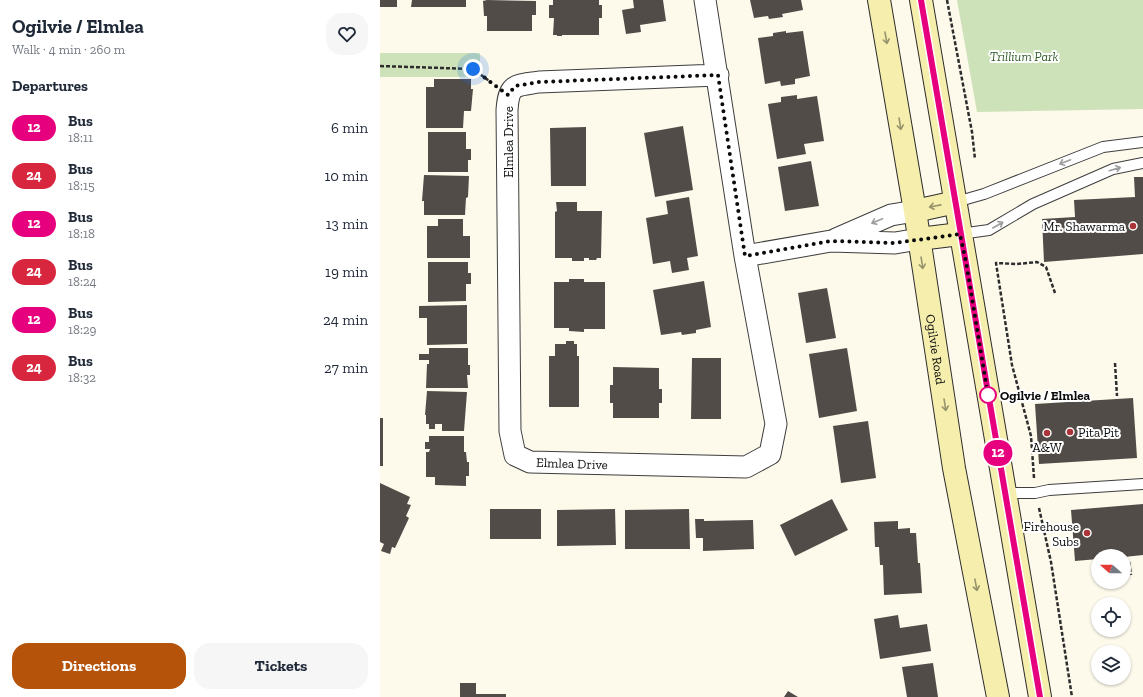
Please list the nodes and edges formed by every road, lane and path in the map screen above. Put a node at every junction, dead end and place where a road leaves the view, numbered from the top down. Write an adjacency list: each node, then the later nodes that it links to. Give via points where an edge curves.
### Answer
1 (705, 0): 6 (street, Elmlea Drive)
2 (879, 0): 12 (main road, Ogilvie Road, one-way to 12)
3 (921, 0): 11 (main road)
4 (947, 0): 9 (path)
5 (380, 66): 7 (path, via 473,69)
6 (718, 75): 7 (street, Elmlea Drive, via 539,82 515,86); 16 (street, Elmlea Drive)
7 (508, 95): 16 (street, Elmlea Drive, via 510,431 515,455 530,462 746,467 770,454 776,424)
8 (1143, 142): 11 (lane, one-way to 11, via 1103,147 984,194)
9 (975, 160)
10 (1143, 163): 13 (lane, one-way to 10, via 989,230 1033,204 1113,169)
11 (956, 202): 12 (main road, one-way to 12); 13 (main road)
12 (914, 211): 14 (main road, Ogilvie Road); 15 (street, one-way to 15, via 890,216)
13 (960, 234): 14 (main road); 22 (main road)
14 (919, 239): 15 (street, via 895,243); 23 (main road, Ogilvie Road, one-way to 23, via 954,468)
15 (831, 241): 16 (street)
16 (745, 256)
17 (996, 263): 18 (path, via 1037,262 1046,267)
18 (1055, 293)
19 (1115, 363): 20 (path)
20 (1117, 396)
21 (1143, 484): 22 (lane, via 1036,493)
22 (1005, 493): 24 (main road)
23 (998, 697)
24 (1040, 697)

